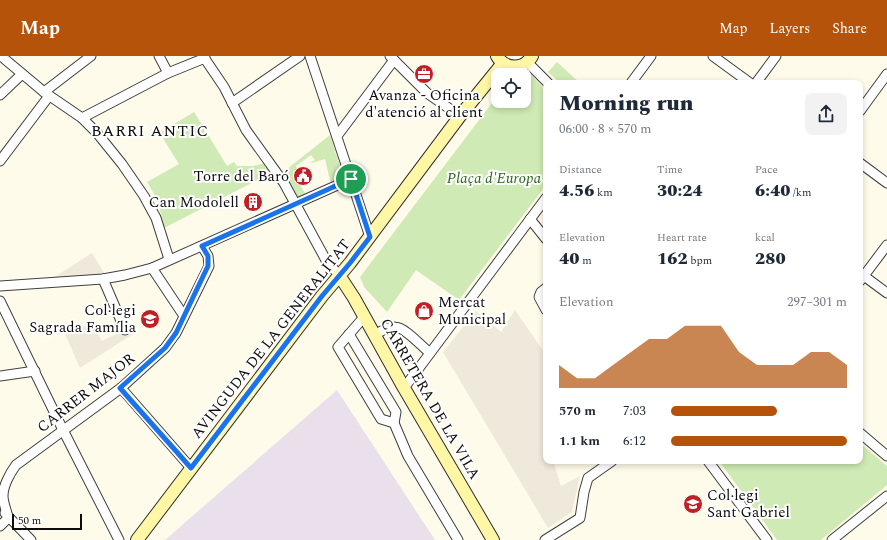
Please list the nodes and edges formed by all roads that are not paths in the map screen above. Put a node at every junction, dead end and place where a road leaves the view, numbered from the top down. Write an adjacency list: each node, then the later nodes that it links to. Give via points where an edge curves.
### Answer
1 (2, 56): 14 (street)
2 (91, 56): 20 (street)
3 (159, 56): 13 (street)
4 (300, 56): 22 (street)
5 (310, 56): 26 (street)
6 (651, 56): 17 (street)
7 (713, 56): 18 (street)
8 (776, 56): 19 (street)
9 (204, 57): 13 (street); 22 (street)
10 (392, 58): 24 (street, via 427,93); 26 (street)
11 (530, 59): 12 (street, via 522,66 515,67); 16 (street)
12 (500, 60): 24 (street, AVINGUDA DE LA GENERALITAT)
13 (168, 73): 25 (street)
14 (22, 74): 20 (street); 21 (street)
15 (887, 74): 23 (street)
16 (546, 80)
17 (633, 80)
18 (746, 80)
19 (758, 80)
20 (47, 94): 25 (street); 27 (street)
21 (0, 95)
22 (232, 103): 32 (street, via 246,130 274,168)
23 (863, 107)
24 (460, 116): 35 (street, AVINGUDA DE LA GENERALITAT)
25 (82, 118): 38 (street, via 122,164 144,196 156,218)
26 (337, 136): 29 (street)
27 (0, 161)
28 (863, 165): 30 (street)
29 (351, 179): 32 (street); 35 (street)
30 (887, 183)
31 (543, 202): 33 (street)
32 (295, 204): 37 (street); 40 (street, via 327,262)
33 (530, 219): 34 (street); 54 (street)
34 (543, 235)
35 (370, 237): 40 (street, AVINGUDA DE LA GENERALITAT)
36 (887, 245): 41 (street)
37 (202, 246): 38 (street); 49 (street, CARRER MAJOR, via 208,256 208,266)
38 (169, 260): 39 (street)
39 (152, 268): 42 (street); 49 (street)
40 (339, 275): 50 (street, CARRETERA DE LA VILA); 65 (street, AVINGUDA DE LA GENERALITAT)
41 (863, 277)
42 (103, 279): 44 (street); 51 (street)
43 (863, 279): 46 (street)
44 (0, 286)
45 (543, 290): 48 (street, via 539,297)
46 (887, 293)
47 (0, 301): 55 (street)
48 (543, 304)
49 (184, 316): 57 (street, CARRER MAJOR, via 165,348)
50 (364, 317): 52 (street); 53 (street, CARRETERA DE LA VILA)
51 (125, 330)
52 (349, 334): 59 (street, via 396,412); 59 (street, via 338,347 381,419)
53 (374, 335): 54 (street, via 393,326 398,327); 58 (street, CARRETERA DE LA VILA)
54 (430, 353): 58 (street)
55 (35, 371): 56 (street); 60 (street)
56 (0, 376)
57 (120, 388): 60 (street, CARRER MAJOR); 65 (street)
58 (404, 388): 74 (street, CARRETERA DE LA VILA)
59 (394, 424): 73 (street, via 408,456)
60 (63, 430): 68 (street, CARRER MAJOR, via 16,465 12,471 3,497); 71 (street)
61 (863, 436): 62 (street)
62 (887, 456)
63 (608, 464): 75 (street, via 588,478 580,518)
64 (710, 464): 76 (street)
65 (191, 468): 72 (street, AVINGUDA DE LA GENERALITAT)
66 (887, 496): 77 (street)
67 (0, 508): 68 (street)
68 (8, 518): 69 (street); 70 (street)
69 (0, 526)
70 (31, 540)
71 (119, 540)
72 (137, 540)
73 (458, 540)
74 (493, 540)
75 (545, 540)
76 (767, 540)
77 (832, 540)

